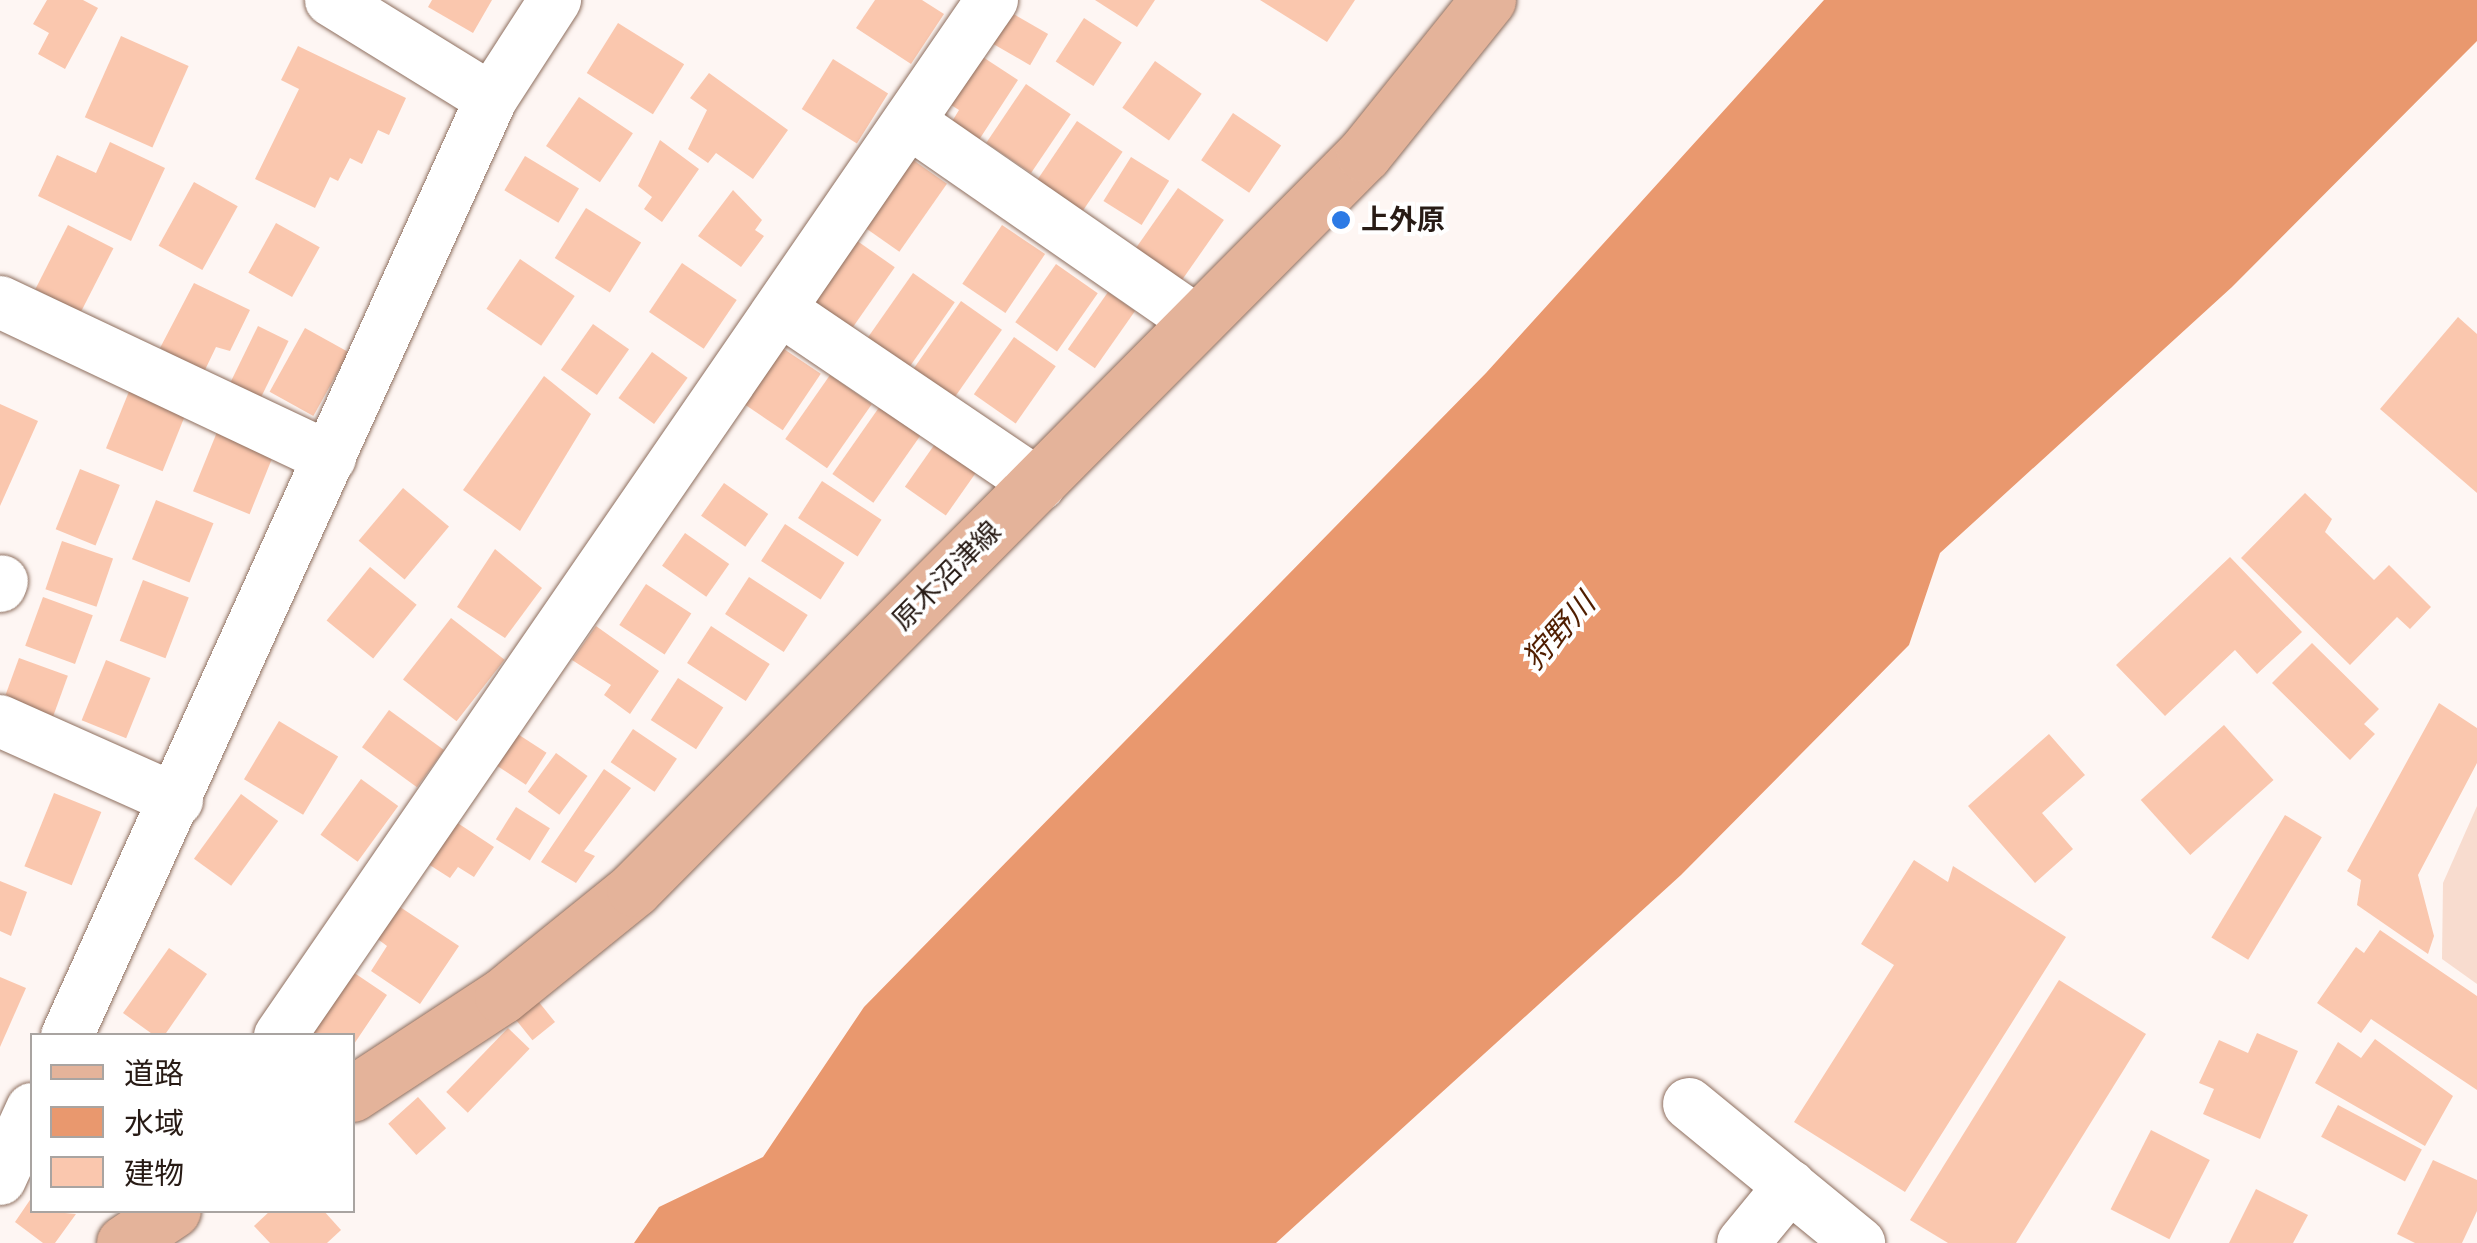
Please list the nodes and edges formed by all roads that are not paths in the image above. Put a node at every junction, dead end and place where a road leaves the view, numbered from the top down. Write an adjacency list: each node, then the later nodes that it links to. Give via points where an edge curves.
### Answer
1 (330, 0): 5 (street)
2 (555, 0): 5 (street)
3 (992, 0): 6 (street)
4 (1488, 0): 9 (main road, 原木沼津線, via 1364,154)
5 (491, 100): 10 (street)
6 (909, 122): 8 (street); 9 (street)
7 (0, 302): 10 (street)
8 (781, 310): 11 (street); 15 (street)
9 (1198, 322): 11 (main road, 原木沼津線)
10 (330, 458): 13 (street)
11 (1038, 485): 16 (main road, 原木沼津線, via 634,890 502,996)
12 (0, 720): 13 (street)
13 (177, 800): 14 (street)
14 (68, 1033)
15 (282, 1033)
16 (355, 1092)
17 (1690, 1104): 20 (street)
18 (30, 1113): 19 (street)
19 (0, 1178)
20 (1790, 1186): 23 (street); 24 (street)
21 (169, 1213): 22 (main road)
22 (124, 1243)
23 (1743, 1243)
24 (1859, 1243)

